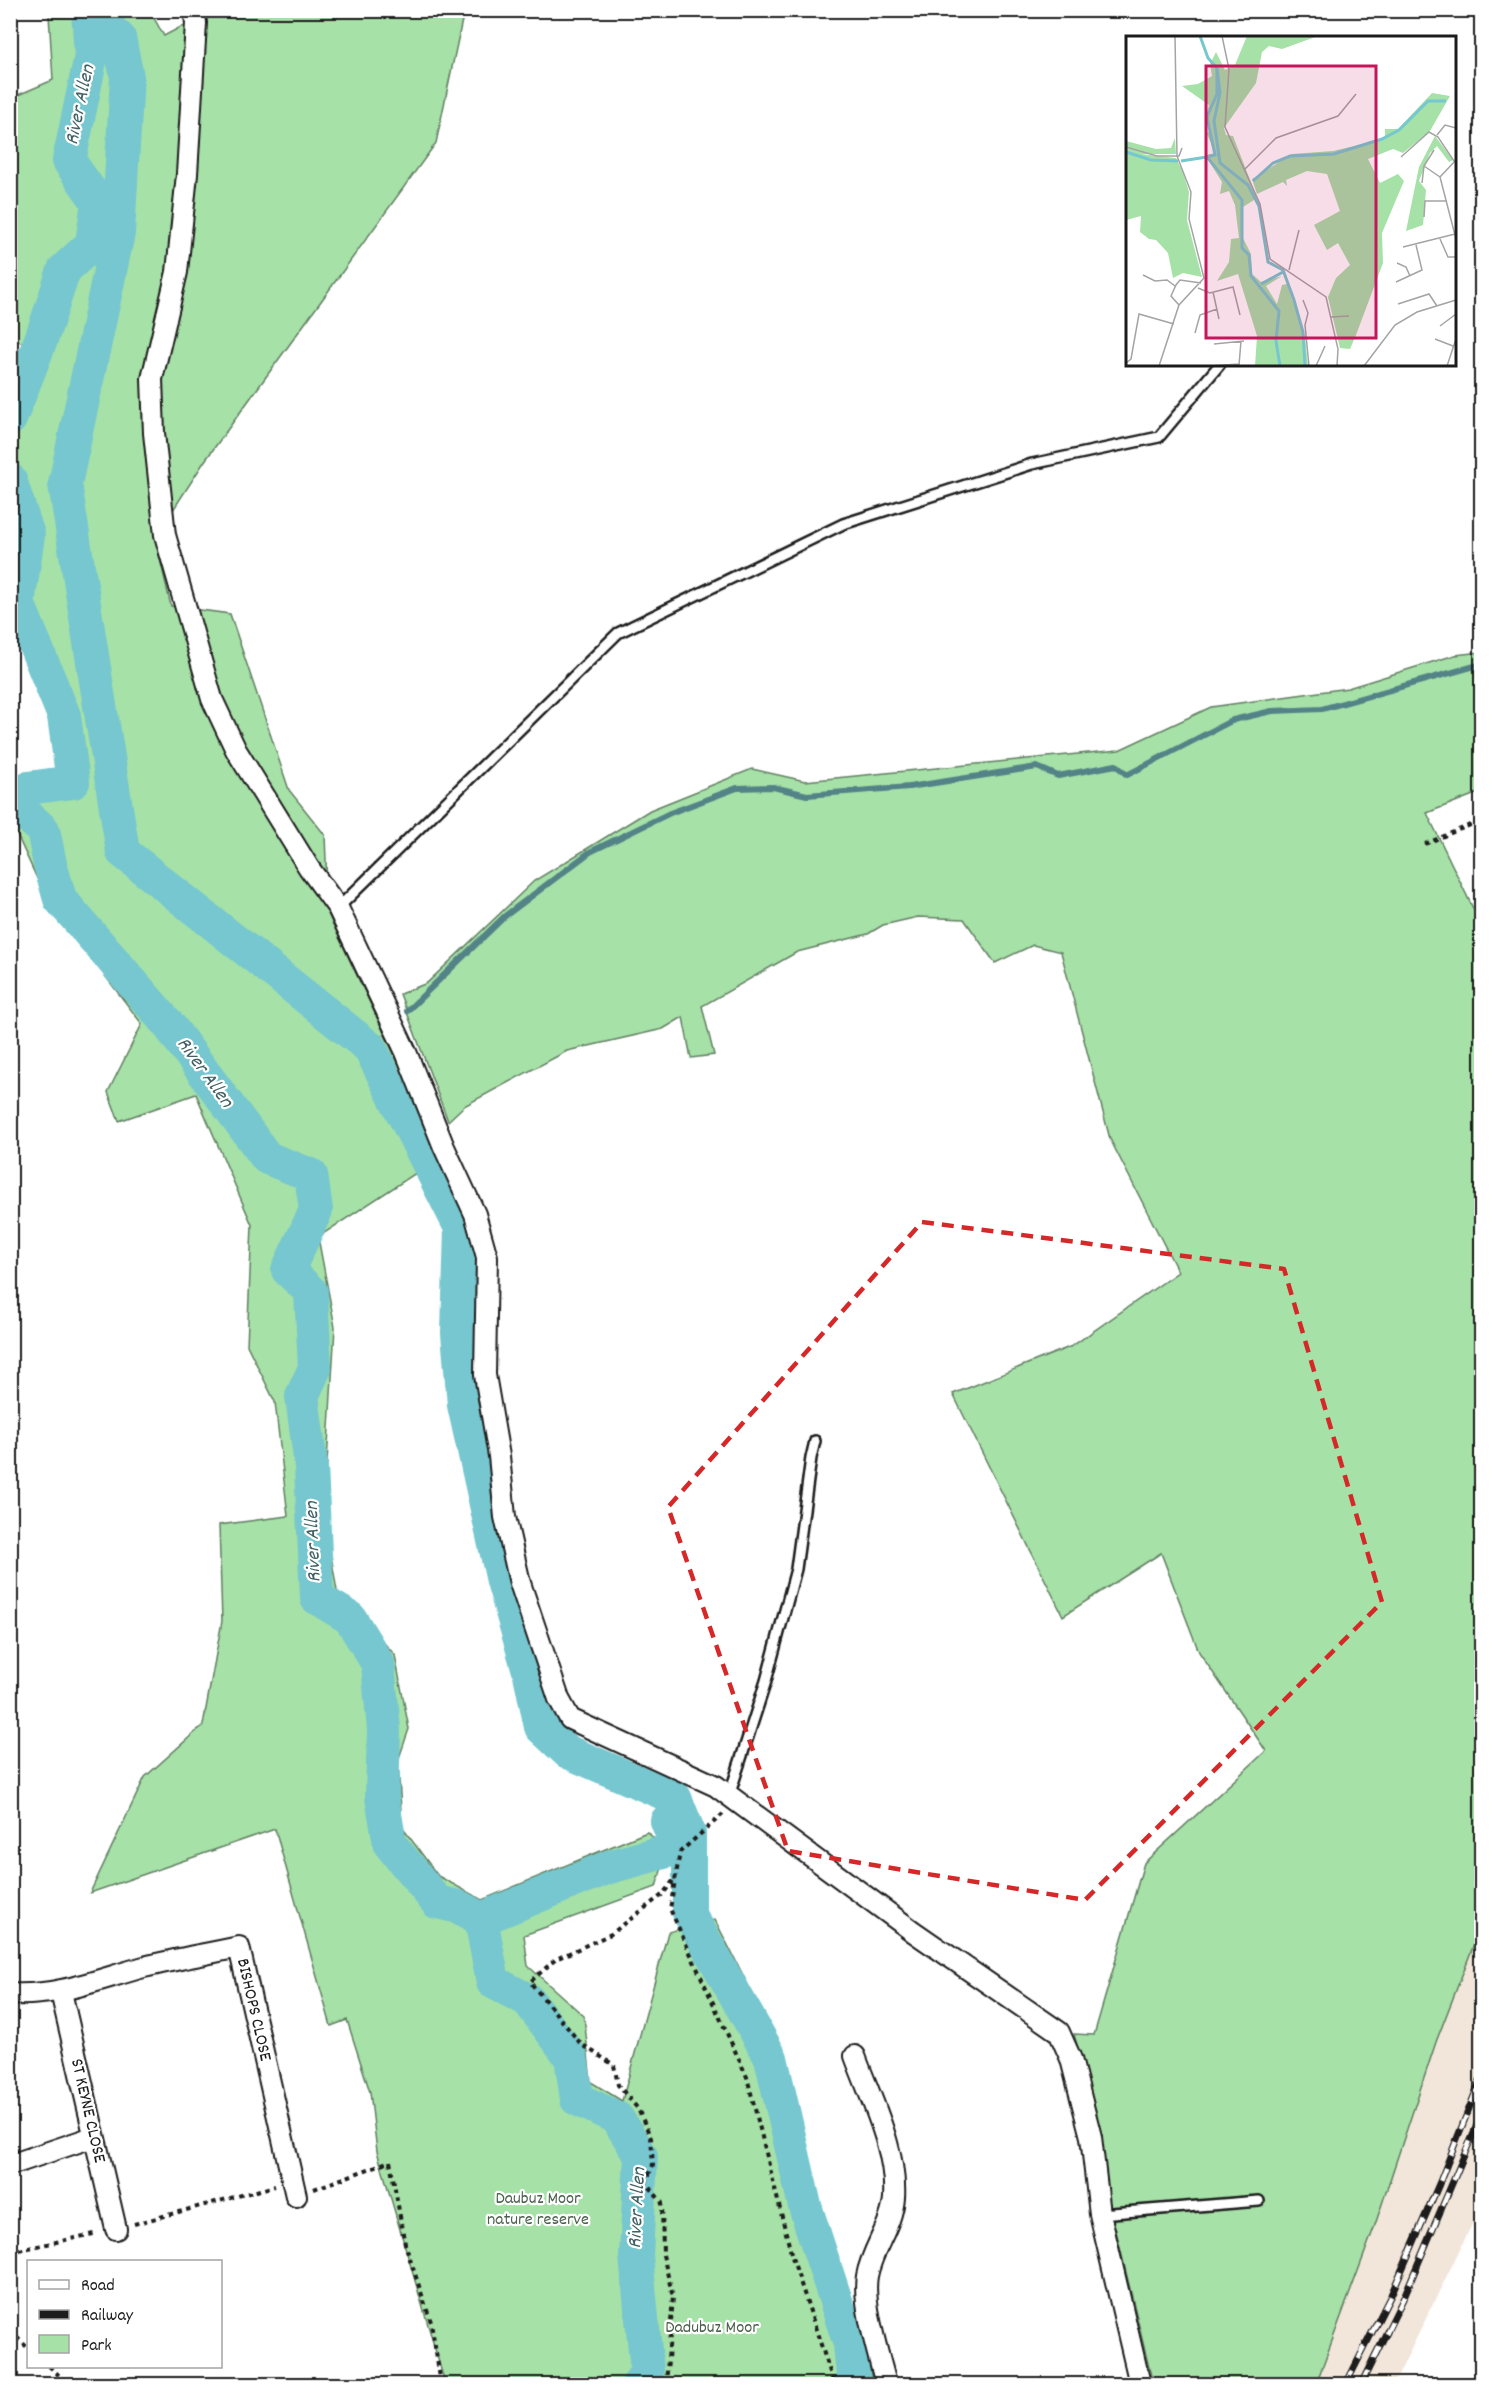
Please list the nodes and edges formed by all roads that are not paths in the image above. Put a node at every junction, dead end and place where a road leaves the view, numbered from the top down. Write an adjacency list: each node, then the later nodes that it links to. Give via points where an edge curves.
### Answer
1 (194, 10): 3 (street, via 187,174 177,272 152,379 165,535 212,699 236,750)
2 (1218, 366): 3 (lane, via 1159,437 1032,464 843,524 618,633)
3 (338, 908): 5 (street, via 406,1052 478,1225 487,1257 485,1375 505,1517 520,1583 559,1700 570,1719 716,1786)
4 (815, 1441): 5 (lane, via 796,1569)
5 (732, 1798): 13 (street, via 914,1932 1059,2032 1071,2059 1091,2137)
6 (60, 1992): 7 (street, BISHOPS CLOSE); 9 (street, ST KEYNE CLOSE); 11 (street, BISHOPS CLOSE, via 144,1967 239,1947)
7 (10, 1994)
8 (855, 2056): 15 (street, via 893,2172 890,2219 873,2253 867,2277 868,2302)
9 (93, 2137): 10 (street); 14 (street, ST KEYNE CLOSE)
10 (10, 2165)
11 (294, 2188)
12 (1259, 2201): 13 (lane)
13 (1100, 2214): 16 (street)
14 (116, 2229)
15 (886, 2385)
16 (1140, 2385)

